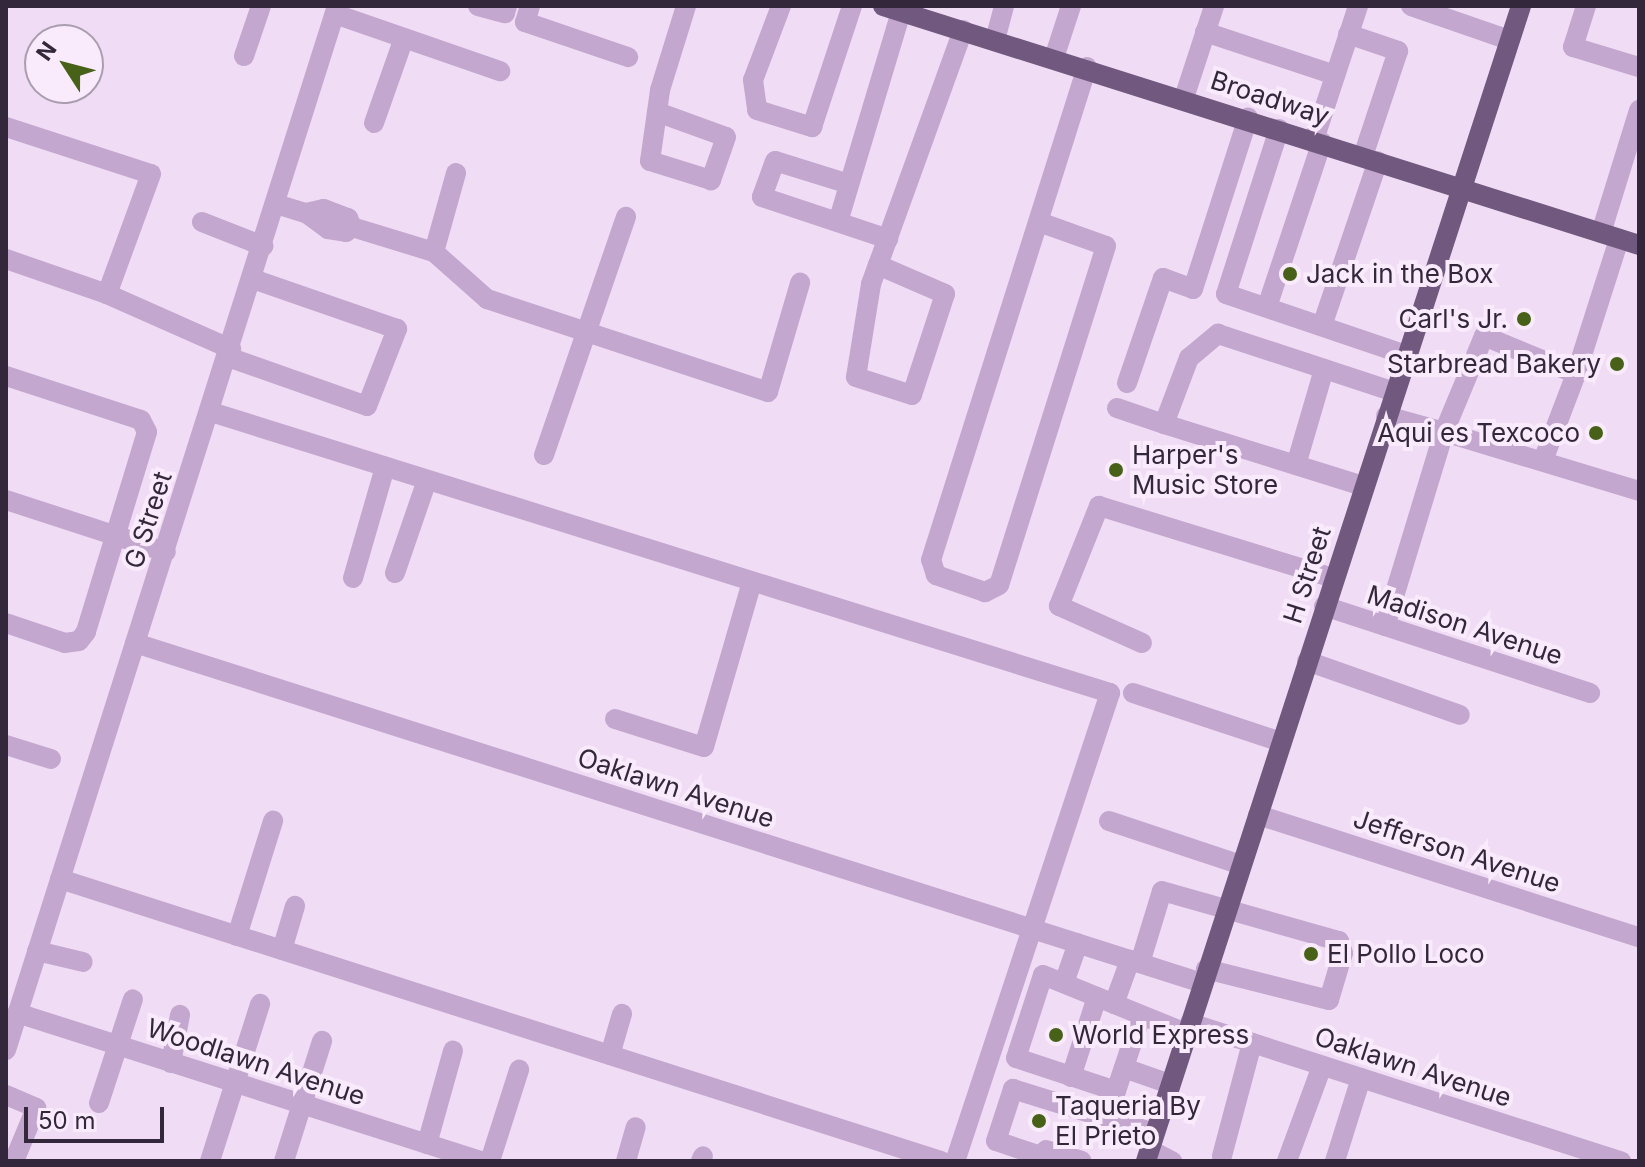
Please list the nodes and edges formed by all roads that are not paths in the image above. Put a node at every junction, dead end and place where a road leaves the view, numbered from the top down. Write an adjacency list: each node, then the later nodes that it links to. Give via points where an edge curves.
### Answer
1 (261, 6): 23 (street)
2 (478, 6): 3 (street, via 505,13)
3 (507, 6)
4 (530, 6): 24 (street, via 525,22)
5 (686, 6): 32 (street)
6 (781, 6): 7 (street, via 753,80 757,110 812,127)
7 (852, 6)
8 (1004, 6): 21 (street)
9 (1071, 6): 25 (street)
10 (1214, 6): 18 (street)
11 (1358, 6): 19 (street)
12 (1411, 6): 22 (street)
13 (1521, 6): 22 (main road, H Street)
14 (1586, 6): 27 (street, via 1573,47)
15 (336, 8): 20 (street); 42 (street, G Street)
16 (907, 10): 17 (main road, Broadway); 40 (street)
17 (963, 30): 21 (main road, Broadway); 47 (street)
18 (1205, 32): 29 (street); 30 (street)
19 (1348, 34): 29 (street); 38 (street, via 1398,51)
20 (404, 38): 28 (street); 34 (street)
21 (995, 40): 25 (main road, Broadway)
22 (1509, 40): 41 (main road, H Street)
23 (244, 56)
24 (628, 57)
25 (1054, 58): 26 (main road, Broadway)
26 (1087, 67): 30 (main road, Broadway); 46 (street)
27 (1639, 67)
28 (500, 71)
29 (1335, 75): 37 (street)
30 (1184, 98): 33 (main road, Broadway)
31 (1639, 110): 48 (street)
32 (657, 112)
33 (1248, 118): 36 (main road, Broadway); 64 (street, via 1193,289 1163,278)
34 (374, 123)
35 (6, 127): 55 (street, via 151,174)
36 (1279, 129): 37 (main road, Broadway); 56 (street, via 1226,294)
37 (1318, 141): 38 (main road, Broadway); 56 (street)
38 (1370, 158): 41 (main road, Broadway); 57 (street)
39 (456, 173): 50 (street)
40 (849, 184): 45 (street); 45 (street, via 775,161 762,197)
41 (1460, 188): 48 (main road, Broadway); 60 (main road, H Street)
42 (276, 204): 49 (street, G Street); 50 (street, via 306,213 328,229 346,232 352,227)
43 (626, 217): 58 (street)
44 (202, 222): 49 (street)
45 (838, 222): 47 (street)
46 (1039, 222): 46 (street, via 931,560 936,575 985,592 999,585 1106,246)
47 (888, 239): 52 (street)
48 (1620, 239): 62 (street)
49 (263, 246): 53 (street, G Street)
50 (434, 252): 58 (street, via 487,299)
51 (6, 259): 55 (street)
52 (878, 265): 52 (street, via 856,377 912,395 945,294)
53 (253, 279): 59 (street, G Street); 59 (street, via 397,329 367,406)
54 (800, 283): 58 (street, via 768,392)
55 (107, 294): 59 (street)
56 (1267, 307): 57 (street)
57 (1322, 326): 60 (street)
58 (584, 332): 71 (street)
59 (230, 353): 67 (street, G Street)
60 (1406, 355): 65 (main road, H Street)
61 (1324, 369): 65 (street); 69 (street, via 1218,334 1189,358); 73 (street)
62 (1576, 374): 70 (street, via 1484,336); 72 (street)
63 (6, 376): 79 (street, via 141,420 147,432)
64 (1127, 383)
65 (1394, 392): 68 (main road, H Street)
66 (1117, 408): 69 (street)
67 (211, 412): 74 (street); 80 (street, G Street)
68 (1386, 416): 70 (street); 76 (main road, H Street)
69 (1164, 424): 73 (street)
70 (1444, 432): 72 (street); 87 (street)
71 (544, 455)
72 (1544, 458): 77 (street)
73 (1296, 465): 76 (street)
74 (385, 467): 75 (street); 82 (street)
75 (427, 480): 81 (street); 84 (street)
76 (1363, 486): 83 (main road, H Street)
77 (1639, 491)
78 (6, 500): 79 (street)
79 (113, 537): 80 (street); 86 (street, via 79,641 65,643)
80 (166, 552): 88 (street, G Street)
81 (395, 573)
82 (353, 578)
83 (1333, 578): 85 (main road, H Street); 89 (street, via 1099,506 1059,606)
84 (752, 582): 94 (street, via 704,747); 105 (street, via 1110,693)
85 (1324, 606): 87 (street, Madison Avenue); 90 (main road, H Street)
86 (6, 623)
87 (1385, 626): 92 (street, Madison Avenue)
88 (135, 643): 102 (street, G Street); 105 (street, Oaklawn Avenue)
89 (1142, 643)
90 (1307, 661): 93 (street); 95 (main road, H Street)
91 (1133, 693): 95 (street)
92 (1590, 693)
93 (1460, 715)
94 (615, 719)
95 (1281, 742): 98 (main road, H Street)
96 (6, 745): 97 (street)
97 (51, 759)
98 (1258, 815): 101 (main road, H Street); 107 (street, Jefferson Avenue)
99 (273, 821): 106 (street)
100 (1109, 821): 101 (street)
101 (1241, 865): 104 (main road, H Street)
102 (60, 879): 106 (street); 110 (street, G Street)
103 (295, 906): 109 (street)
104 (1227, 908): 111 (street, via 1162,891); 113 (main road, H Street); 113 (street, Oaklawn Avenue, via 1339,941 1343,953 1329,1000)
105 (1035, 930): 108 (street, Oaklawn Avenue); 151 (street)
106 (237, 936): 109 (street)
107 (1639, 937)
108 (1078, 943): 111 (street, Oaklawn Avenue); 114 (street)
109 (282, 950): 128 (street)
110 (37, 951): 112 (street); 118 (street, G Street)
111 (1135, 961): 113 (street, Oaklawn Avenue); 116 (street)
112 (83, 962)
113 (1204, 976): 122 (main road, H Street)
114 (1064, 983): 116 (street, Oaklawn Avenue); 133 (street, via 1043,975 1016,1058)
115 (133, 999): 125 (street)
116 (1106, 1001): 121 (street, Oaklawn Avenue); 133 (street)
117 (260, 1004): 135 (street)
118 (17, 1013): 125 (street, Woodlawn Avenue); 126 (street, G Street)
119 (622, 1014): 128 (street)
120 (180, 1015): 129 (street)
121 (1141, 1016): 122 (street, Oaklawn Avenue); 131 (street)
122 (1188, 1028): 124 (street, Oaklawn Avenue); 136 (main road, H Street)
123 (322, 1041): 139 (street)
124 (1252, 1043): 130 (street, Oaklawn Avenue); 143 (street)
125 (117, 1045): 129 (street, Woodlawn Avenue); 138 (street)
126 (6, 1050)
127 (453, 1051): 141 (street)
128 (610, 1055): 150 (street)
129 (171, 1063): 135 (street, Woodlawn Avenue)
130 (1322, 1066): 134 (street, Oaklawn Avenue); 155 (street)
131 (1124, 1068): 133 (street, via 1116,1091); 136 (street)
132 (519, 1070): 148 (street)
133 (1071, 1077)
134 (1361, 1078): 156 (street); 157 (street, Oaklawn Avenue)
135 (236, 1083): 139 (street, Woodlawn Avenue); 145 (street)
136 (1170, 1084): 142 (main road, H Street)
137 (6, 1095): 144 (street, via 36,1108)
138 (99, 1103)
139 (300, 1104): 141 (street, Woodlawn Avenue); 146 (street)
140 (636, 1127): 149 (street)
141 (427, 1144): 147 (street, Woodlawn Avenue)
142 (1150, 1147): 152 (street, via 1013,1089 996,1141); 153 (street, via 1018,1103 1007,1137); 154 (street)
143 (1222, 1156)
144 (14, 1161)
145 (210, 1161)
146 (284, 1161)
147 (480, 1161)
148 (490, 1161)
149 (626, 1161)
150 (941, 1161)
151 (955, 1161)
152 (1056, 1161)
153 (1081, 1161)
154 (1172, 1161)
155 (1287, 1161)
156 (1335, 1161)
157 (1621, 1161)

